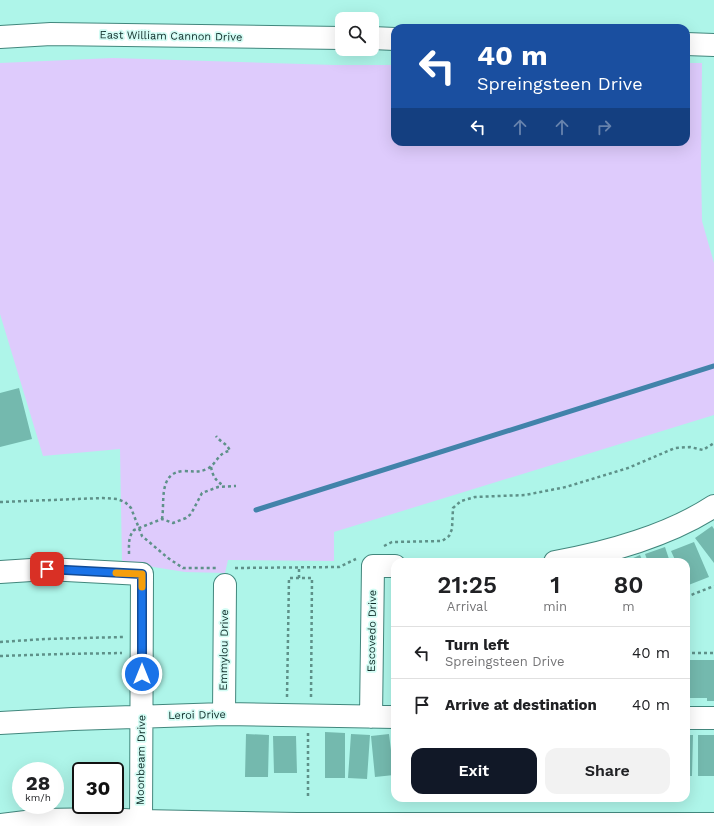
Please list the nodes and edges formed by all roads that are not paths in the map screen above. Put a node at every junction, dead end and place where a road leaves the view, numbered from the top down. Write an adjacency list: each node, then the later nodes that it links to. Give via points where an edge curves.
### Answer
1 (0, 37): 2 (street, East William Cannon Drive, via 51,34)
2 (335, 38)
3 (379, 38): 4 (street)
4 (391, 39)
5 (690, 44): 6 (street)
6 (714, 45)
7 (714, 506): 8 (street, via 697,517 644,538)
8 (579, 558)
9 (391, 566): 14 (street, Escovedo Drive, via 373,566)
10 (0, 572): 13 (street, Moonbeam Drive, via 136,567)
11 (226, 574): 12 (street, Emmylou Drive)
12 (224, 714): 13 (street, Leroi Drive); 14 (street, Leroi Drive)
13 (142, 716): 18 (street, Leroi Drive); 19 (street, Moonbeam Drive)
14 (372, 717): 15 (street, Leroi Drive)
15 (391, 717)
16 (690, 718): 17 (street)
17 (714, 718)
18 (0, 723)
19 (141, 824): 21 (street, via 107,820 42,820); 22 (street)
20 (714, 824): 22 (street)
21 (0, 825)
22 (297, 825)

